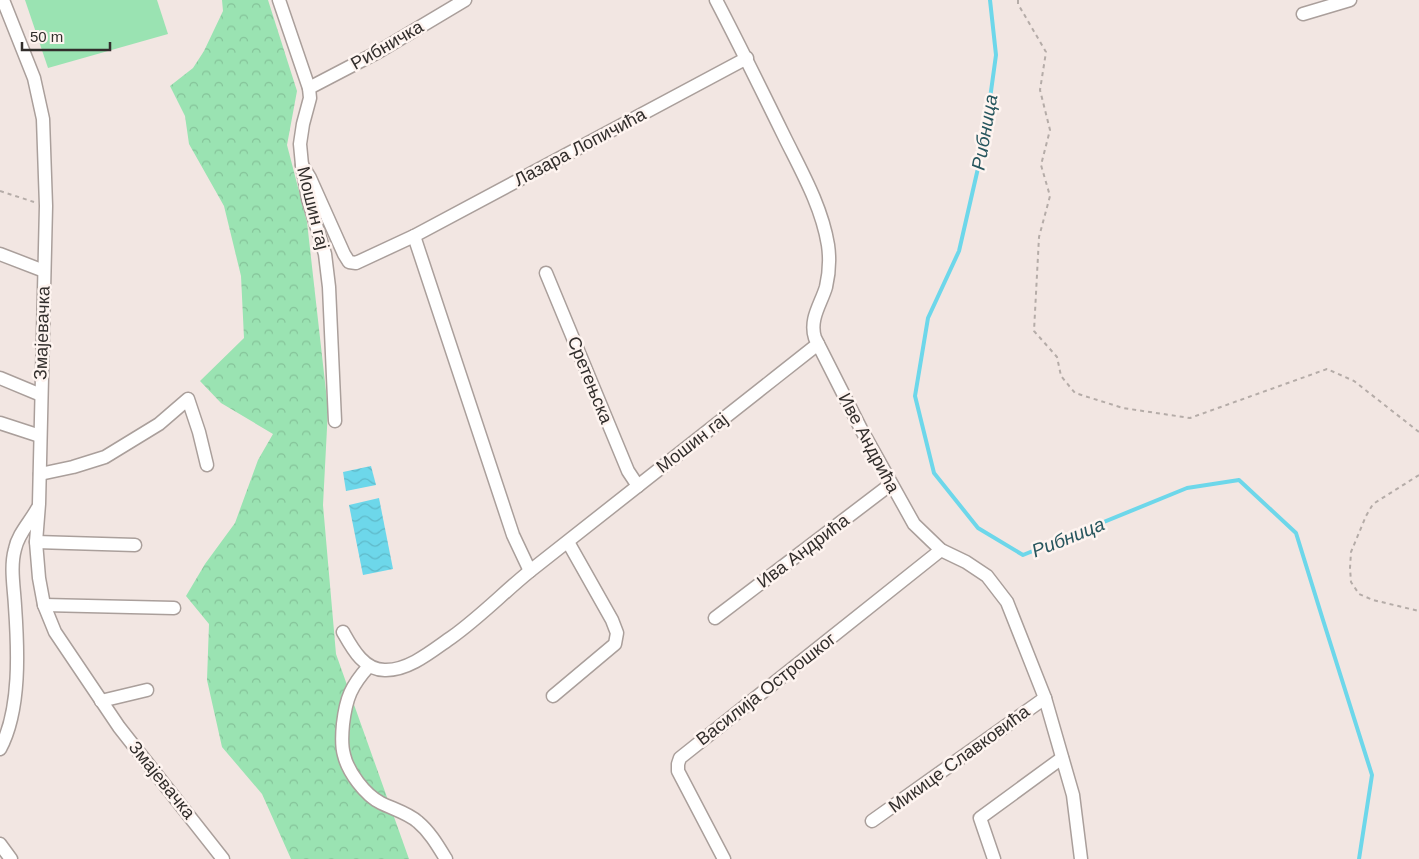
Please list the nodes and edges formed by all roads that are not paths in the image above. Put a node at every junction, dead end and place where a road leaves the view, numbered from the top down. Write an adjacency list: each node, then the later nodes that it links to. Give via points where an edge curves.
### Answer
1 (3, 0): 12 (street, Змајевачка, via 34,78 44,119)
2 (279, 0): 8 (street, Мошин гај)
3 (465, 0): 8 (street, Рибничка, via 378,52)
4 (716, 0): 7 (street, Иве Андрића)
5 (1350, 0): 6 (street)
6 (1303, 14)
7 (747, 58): 10 (street, Лазара Лопичића); 14 (street, Иве Андрића, via 823,219 829,247 829,271 813,320 812,330)
8 (309, 88): 9 (street, Мошин гај, via 310,98 300,144)
9 (302, 165): 10 (street, Лазара Лопичића, via 349,262 356,263); 17 (street, Мошин гај, via 308,199 325,254)
10 (414, 236): 29 (street, via 513,536)
11 (0, 254): 12 (street, Змајевачка)
12 (44, 271): 16 (street, Змајевачка)
13 (546, 273): 23 (street, Сретењска, via 628,470)
14 (818, 344): 22 (street, Иве Андрића); 23 (street, Мошин гај)
15 (0, 378): 16 (street, Змајевачка)
16 (41, 395): 19 (street, Змајевачка)
17 (336, 421)
18 (0, 423): 19 (street)
19 (40, 436): 21 (street, Змајевачка)
20 (206, 465): 21 (street, via 188,399 159,424 105,457)
21 (40, 474): 24 (street, Змајевачка)
22 (891, 484): 28 (street, Иве Андрића, via 914,524); 32 (street, Ива Андрића)
23 (638, 486): 26 (street, Мошин гај)
24 (39, 504): 25 (street, Змајевачка); 39 (street, Змајевачка, via 19,536 12,564 16,616 15,702 10,726)
25 (36, 542): 27 (street); 30 (street, Змајевачка)
26 (568, 542): 29 (street, Мошин гај); 36 (street, via 617,633 615,644)
27 (135, 545)
28 (941, 550): 37 (street, Иве Андрића, via 987,576 1007,602); 46 (street, Василија Острошког, via 680,758 678,771)
29 (530, 571): 34 (street, Мошин гај, via 454,636 425,655 404,667 385,671)
30 (44, 605): 31 (street); 38 (street, Змајевачка, via 56,632)
31 (174, 608)
32 (715, 618)
33 (343, 632): 34 (street)
34 (369, 666): 45 (street, via 348,695 342,740 344,756 364,789 378,802 417,821)
35 (147, 690): 38 (street)
36 (552, 696)
37 (1045, 698): 40 (street, Иве Андрића); 41 (street, Микице Славковића)
38 (101, 701): 44 (street, Змајевачка)
39 (0, 749)
40 (1062, 758): 47 (street, via 980,818); 48 (street, Иве Андрића, via 1073,795)
41 (872, 821)
42 (0, 844): 43 (street)
43 (11, 859)
44 (223, 859)
45 (446, 859)
46 (724, 859)
47 (994, 859)
48 (1081, 859)

